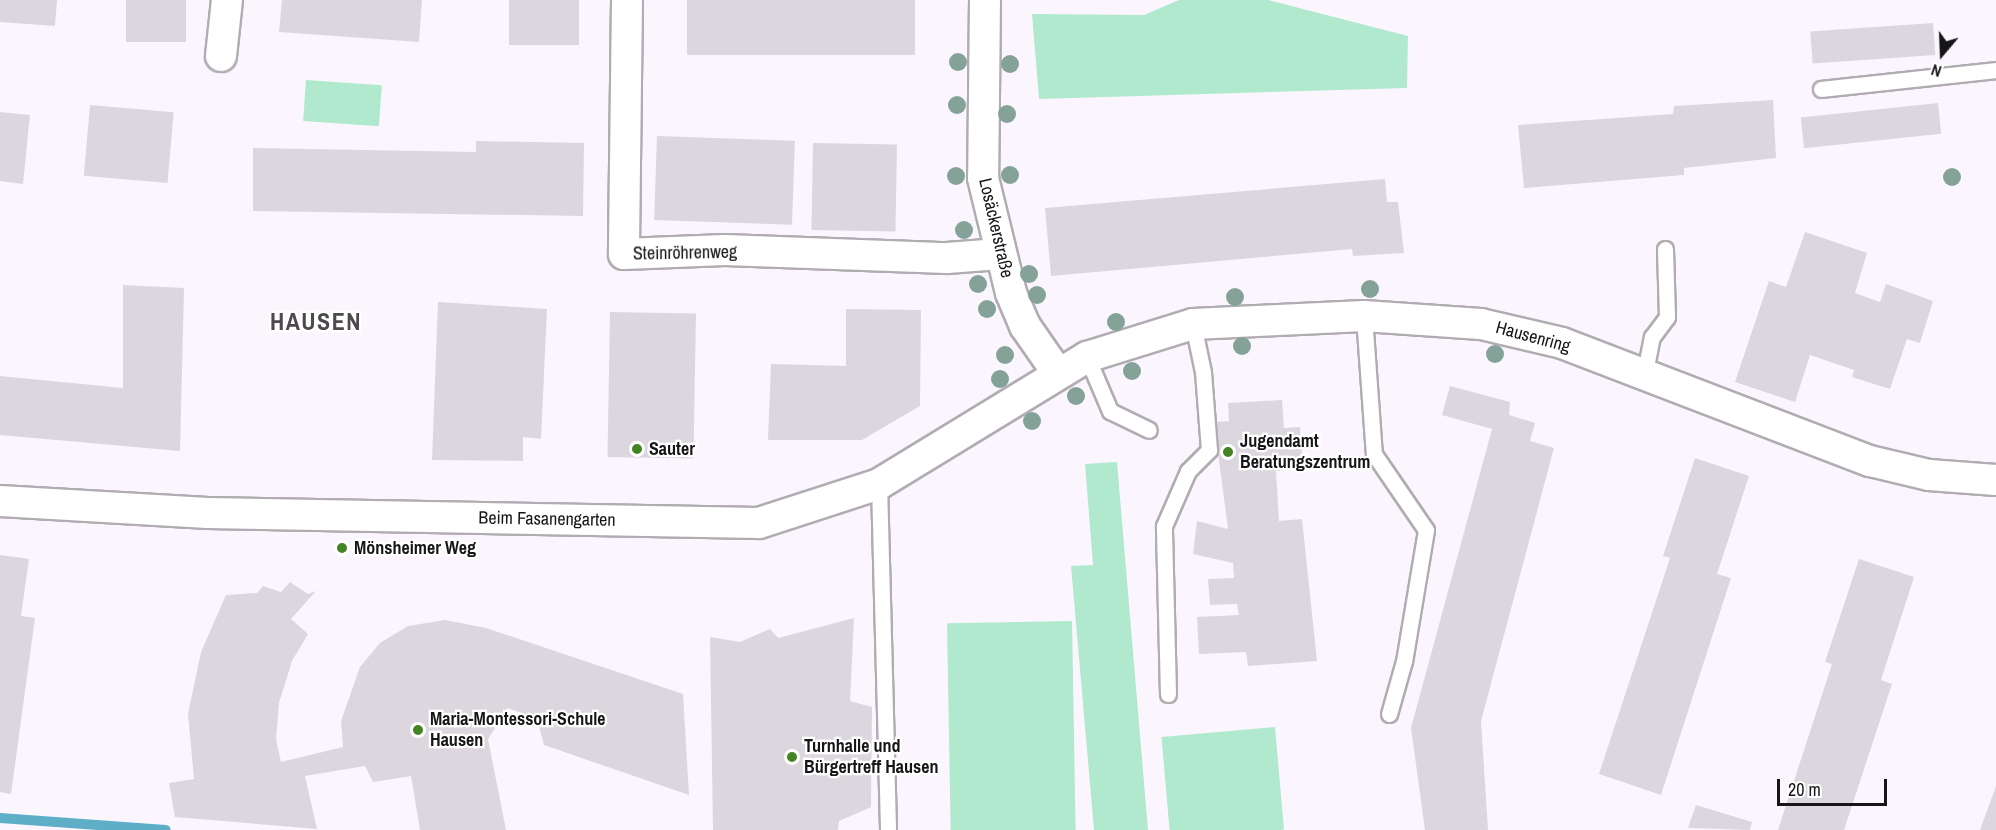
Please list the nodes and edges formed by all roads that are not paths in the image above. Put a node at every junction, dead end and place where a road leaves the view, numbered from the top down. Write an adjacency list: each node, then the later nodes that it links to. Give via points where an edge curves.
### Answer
1 (227, 0): 4 (street)
2 (627, 0): 8 (street, Steinröhrenweg, via 624,254 725,250 947,258)
3 (985, 0): 8 (street, Losäckerstraße, via 983,178)
4 (221, 56)
5 (1996, 70): 6 (lane)
6 (1821, 89)
7 (1665, 249): 13 (lane, via 1667,317 1652,337)
8 (1000, 254): 12 (street, Losäckerstraße, via 1025,326)
9 (1364, 316): 10 (street, Hausenring); 13 (street, Hausenring, via 1481,324 1562,344); 19 (lane, via 1374,454 1426,530 1404,661)
10 (1193, 324): 11 (street, Hausenring); 18 (lane, via 1203,372 1209,450 1188,471 1164,526)
11 (1087, 357): 12 (street, Hausenring); 14 (lane, via 1110,411)
12 (1057, 372): 16 (street, Beim Fasanengarten)
13 (1645, 372): 15 (street, Hausenring, via 1870,461 1929,475)
14 (1149, 430)
15 (1996, 480)
16 (879, 484): 17 (street, Beim Fasanengarten, via 759,523 208,513); 20 (lane)
17 (0, 501)
18 (1168, 694)
19 (1389, 714)
20 (888, 830)

